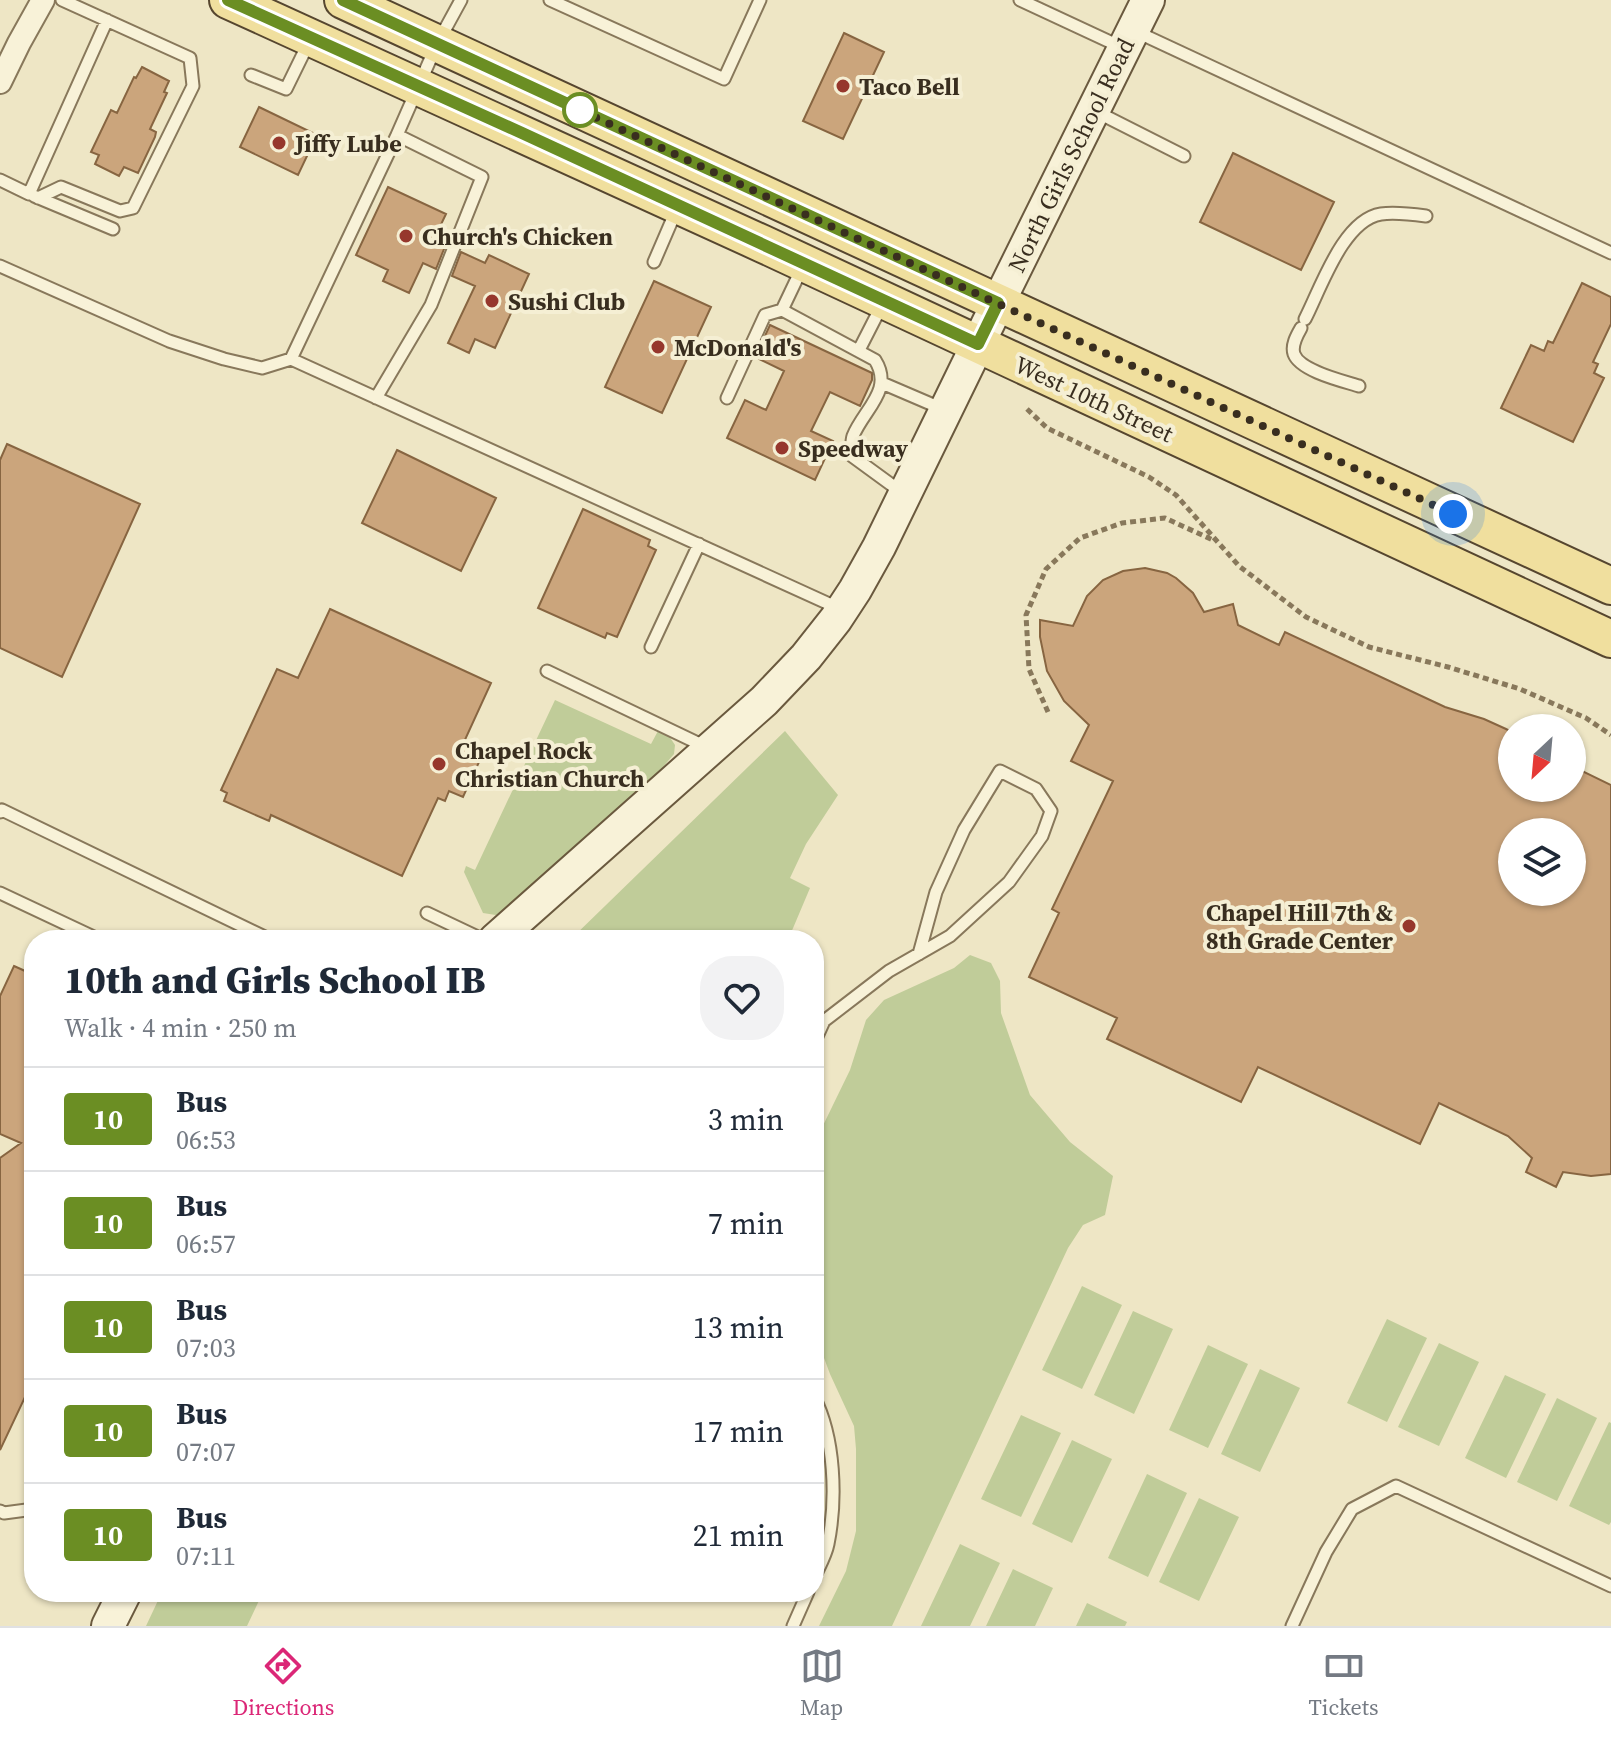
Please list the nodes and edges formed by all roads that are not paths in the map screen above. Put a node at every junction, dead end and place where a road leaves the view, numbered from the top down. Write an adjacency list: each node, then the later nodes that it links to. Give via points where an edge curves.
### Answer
1 (43, 0): 15 (street)
2 (62, 0): 10 (lane)
3 (228, 0): 11 (main road, West 10th Street)
4 (343, 0): 13 (main road, West 10th Street)
5 (461, 0): 13 (lane)
6 (550, 0): 7 (lane, via 724,79)
7 (760, 0)
8 (1020, 0): 12 (lane)
9 (1148, 0): 12 (main road, North Girls School Road)
10 (107, 20): 21 (lane); 21 (lane, via 190,58 193,86 133,208 120,211 61,187)
11 (311, 37): 14 (lane, via 286,89); 16 (main road, West 10th Street)
12 (1129, 39): 17 (main road, North Girls School Road); 25 (lane)
13 (437, 44): 16 (lane); 30 (main road, West 10th Street)
14 (251, 75)
15 (0, 82)
16 (419, 87): 18 (lane); 22 (main road, West 10th Street, via 594,172)
17 (1094, 110): 19 (lane); 30 (main road, North Girls School Road)
18 (397, 135): 34 (lane); 37 (lane, via 482,177 431,305)
19 (1184, 156)
20 (0, 180): 21 (lane)
21 (34, 196): 24 (lane)
22 (678, 205): 26 (lane); 27 (main road, West 10th Street)
23 (1426, 216): 36 (lane, via 1379,214 1359,224 1342,242 1294,345 1302,364)
24 (113, 229)
25 (1611, 253)
26 (654, 262)
27 (804, 264): 29 (main road, West 10th Street); 31 (lane)
28 (0, 266): 34 (lane, via 169,341 224,359 262,368)
29 (885, 301): 32 (main road, West 10th Street); 33 (lane)
30 (998, 303): 32 (main road, North Girls School Road); 42 (main road, West 10th Street)
31 (782, 310): 33 (lane); 38 (lane, via 765,315)
32 (978, 344): 39 (main road, North Girls School Road); 44 (main road, West 10th Street)
33 (859, 350): 35 (lane, via 875,360)
34 (291, 359): 37 (lane)
35 (882, 383): 39 (lane); 40 (lane, via 852,439 852,456)
36 (1359, 386)
37 (376, 398): 41 (lane)
38 (727, 398)
39 (946, 410): 40 (main road, North Girls School Road)
40 (905, 495): 43 (main road, North Girls School Road)
41 (699, 544): 43 (lane); 45 (lane)
42 (1611, 586)
43 (842, 610): 47 (main road, North Girls School Road, via 790,675)
44 (1611, 639)
45 (651, 647)
46 (547, 671): 47 (lane)
47 (710, 749): 54 (main road, North Girls School Road)
48 (0, 812): 52 (lane)
49 (0, 893): 51 (lane)
50 (427, 913): 53 (lane)
51 (79, 930)
52 (250, 930)
53 (463, 930)
54 (506, 930)
55 (919, 954): 55 (lane, via 950,936 1009,882 1042,836 1051,811 1036,789 1000,771 964,830 936,892); 56 (lane)
56 (824, 1021)
57 (824, 1428): 60 (lane, via 831,1450 833,1507)
58 (24, 1510): 59 (lane)
59 (0, 1511)
60 (824, 1556)
61 (1611, 1586): 66 (lane, via 1396,1486 1352,1509)
62 (120, 1602): 64 (main road)
63 (804, 1602): 65 (lane)
64 (108, 1626)
65 (793, 1626)
66 (1292, 1626)

